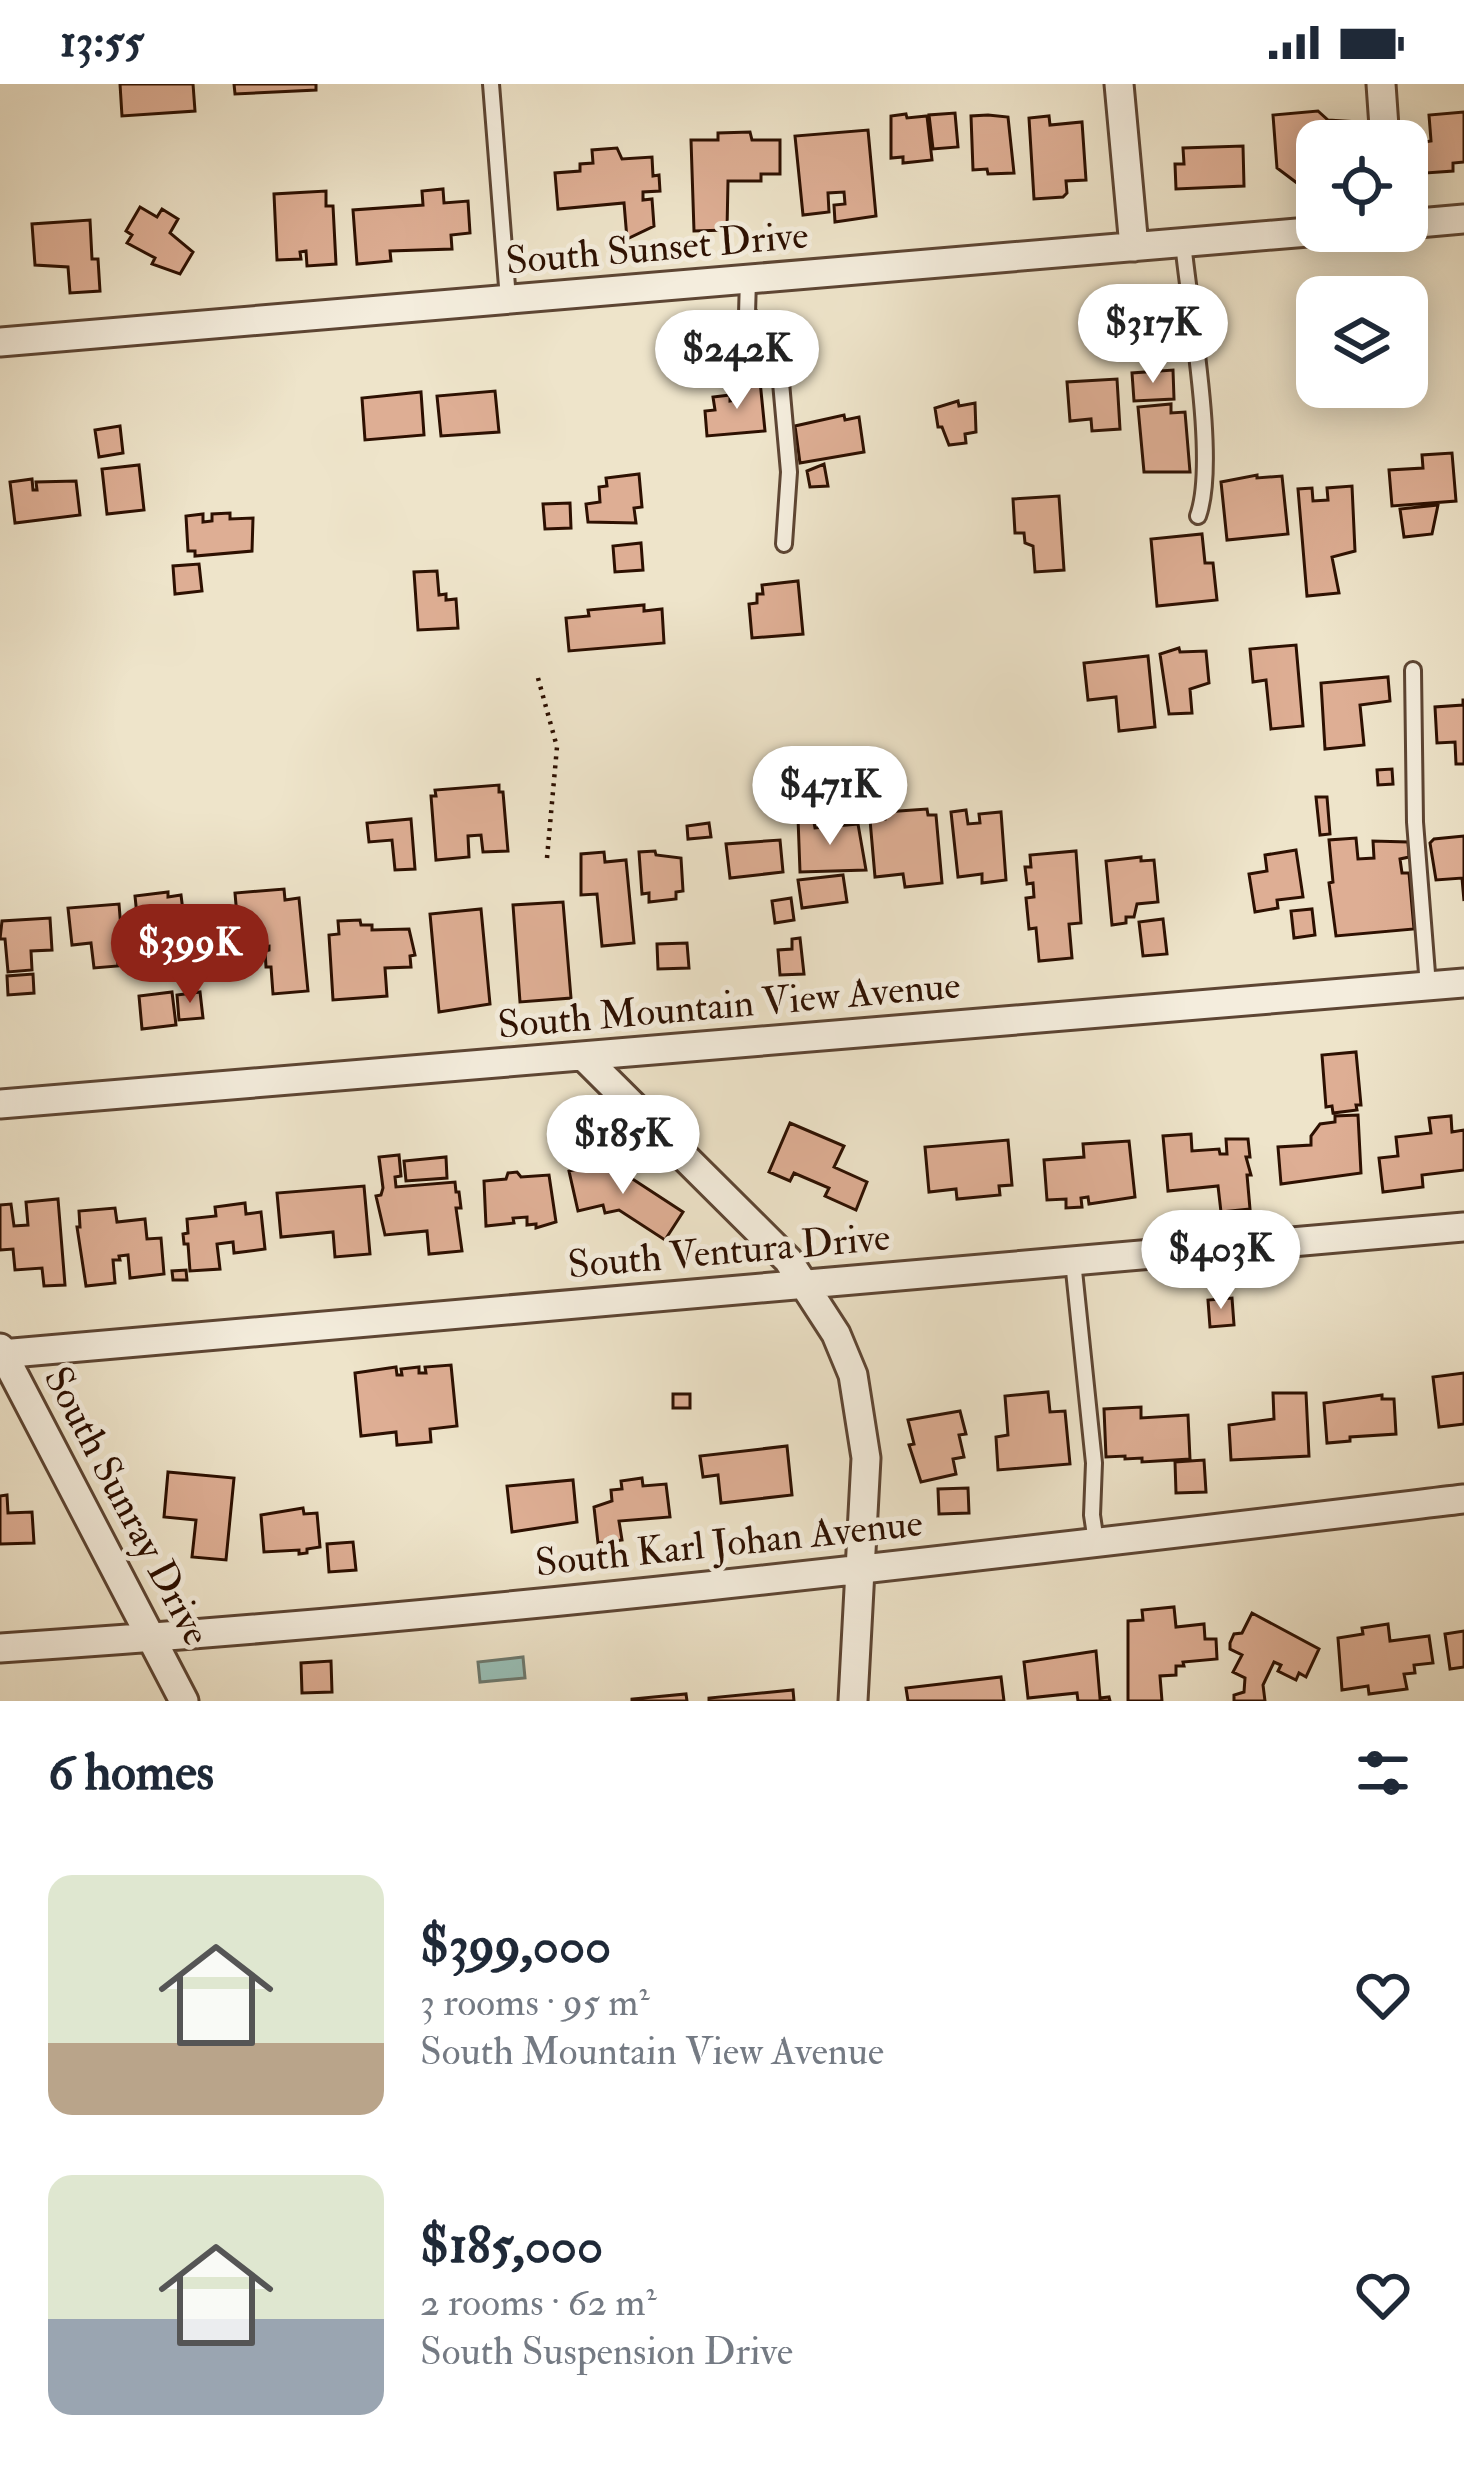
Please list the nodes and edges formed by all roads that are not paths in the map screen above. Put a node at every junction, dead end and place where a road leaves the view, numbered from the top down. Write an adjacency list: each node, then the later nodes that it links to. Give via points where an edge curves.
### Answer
1 (491, 84): 11 (lane)
2 (1119, 84): 9 (street)
3 (1381, 84): 4 (street)
4 (1384, 120)
5 (1464, 219): 6 (street)
6 (1428, 222)
7 (1296, 233): 8 (street, South Sunset Drive)
8 (1183, 242): 9 (street, South Sunset Drive); 13 (lane, via 1203,432)
9 (1134, 247): 10 (street, South Sunset Drive)
10 (748, 279): 11 (street, South Sunset Drive); 14 (lane, via 747,314 778,349 789,472)
11 (508, 299): 12 (street, South Sunset Drive)
12 (0, 342)
13 (1198, 516)
14 (784, 544)
15 (1413, 670): 17 (lane)
16 (1464, 983): 17 (street, South Mountain View Avenue)
17 (1428, 986): 18 (street, South Mountain View Avenue)
18 (583, 1056): 19 (street, South Mountain View Avenue); 22 (street)
19 (0, 1104)
20 (1464, 1227): 21 (street, South Ventura Drive)
21 (1073, 1261): 22 (street, South Ventura Drive); 25 (lane)
22 (807, 1284): 23 (street, South Ventura Drive); 26 (street, via 853,1376 863,1424)
23 (1, 1352): 27 (street, South Sunray Drive)
24 (1464, 1499): 25 (street, South Karl Johan Avenue)
25 (1096, 1543): 26 (street, South Karl Johan Avenue)
26 (862, 1571): 27 (street, South Karl Johan Avenue); 30 (street)
27 (152, 1638): 28 (street, South Karl Johan Avenue); 29 (street, South Sunray Drive)
28 (0, 1648)
29 (184, 1701)
30 (853, 1701)

